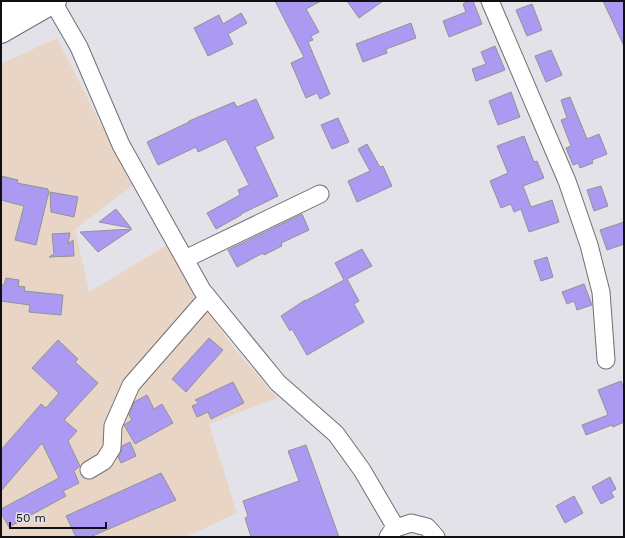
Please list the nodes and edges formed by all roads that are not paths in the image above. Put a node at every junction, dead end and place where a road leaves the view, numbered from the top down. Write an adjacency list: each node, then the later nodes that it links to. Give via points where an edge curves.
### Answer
1 (22, 1): 4 (main road)
2 (490, 1): 9 (street, via 567,181 589,245 601,292)
3 (54, 2): 5 (main road); 7 (street, via 79,47 121,145)
4 (1, 13)
5 (1, 32)
6 (320, 194): 7 (street)
7 (185, 259): 8 (street)
8 (208, 297): 10 (street, via 131,385 112,426 112,448 104,461); 11 (street, via 278,384 336,434 362,470)
9 (606, 360)
10 (89, 470)
11 (392, 532): 12 (street, via 411,523 427,527)
12 (436, 537)

